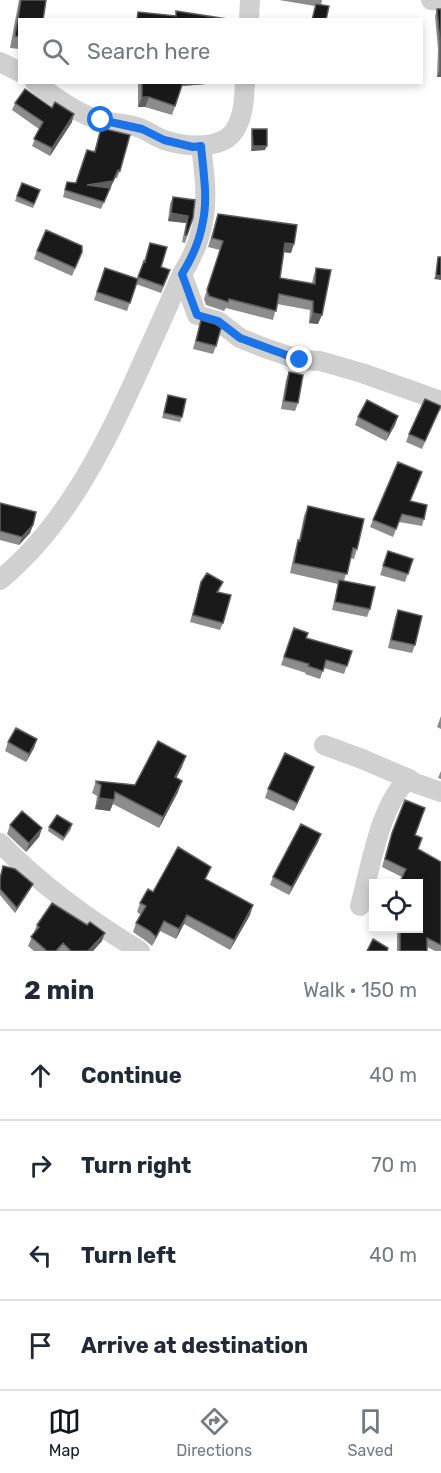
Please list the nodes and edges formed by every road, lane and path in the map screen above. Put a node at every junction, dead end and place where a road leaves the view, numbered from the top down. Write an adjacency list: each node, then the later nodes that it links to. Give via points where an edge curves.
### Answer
1 (250, 0): 4 (street)
2 (431, 0): 3 (street)
3 (441, 1)
4 (249, 18)
5 (0, 62): 6 (street)
6 (18, 71)
7 (38, 84): 9 (street, via 90,117 142,129 164,140)
8 (245, 84): 9 (street, via 237,128 229,138)
9 (201, 146): 10 (street, via 204,221)
10 (182, 274): 11 (street, via 197,315 218,321 240,338 300,360 362,372); 12 (street, via 96,459 41,539)
11 (441, 401)
12 (0, 580)
13 (324, 746): 14 (street)
14 (409, 779): 15 (street); 17 (street, via 392,800 383,822)
15 (441, 792)
16 (0, 843): 18 (street, via 71,906)
17 (360, 906)
18 (140, 951)

